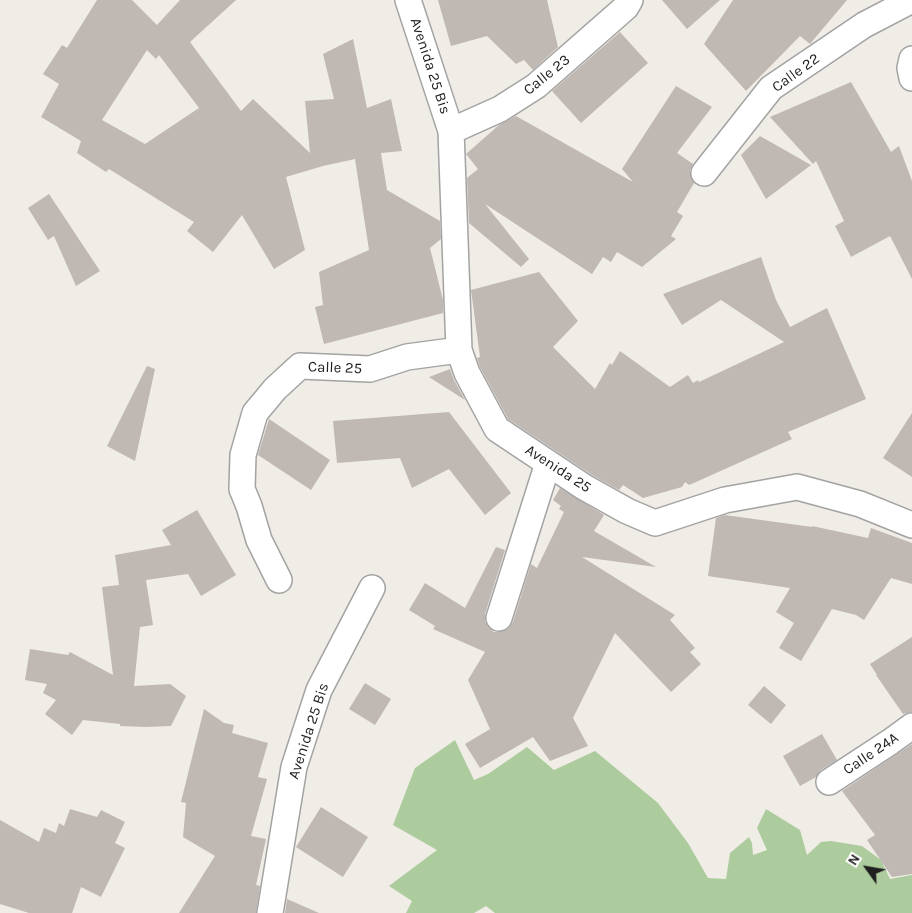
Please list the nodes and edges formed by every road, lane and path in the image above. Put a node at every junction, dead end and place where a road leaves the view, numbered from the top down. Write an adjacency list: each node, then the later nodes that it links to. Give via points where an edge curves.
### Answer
1 (408, 0): 6 (street, Avenida 25 Bis)
2 (630, 0): 6 (street, Calle 23, via 536,86 500,109)
3 (912, 0): 7 (street, Calle 22, via 864,25 771,88)
4 (912, 59): 5 (street)
5 (912, 78)
6 (451, 131): 8 (street, Avenida 25)
7 (704, 173)
8 (459, 350): 9 (street, Avenida 25, via 467,373 497,429); 11 (street, Calle 25, via 407,357 370,369 300,366 255,412 243,454 242,489 259,540)
9 (548, 463): 10 (street, Avenida 25, via 627,511 656,523 725,500 796,487 860,504); 13 (street)
10 (912, 525)
11 (279, 580)
12 (372, 588): 16 (street, Avenida 25 Bis, via 319,690 294,767)
13 (499, 618)
14 (912, 726): 15 (street, Calle 24A)
15 (829, 782)
16 (270, 913)

